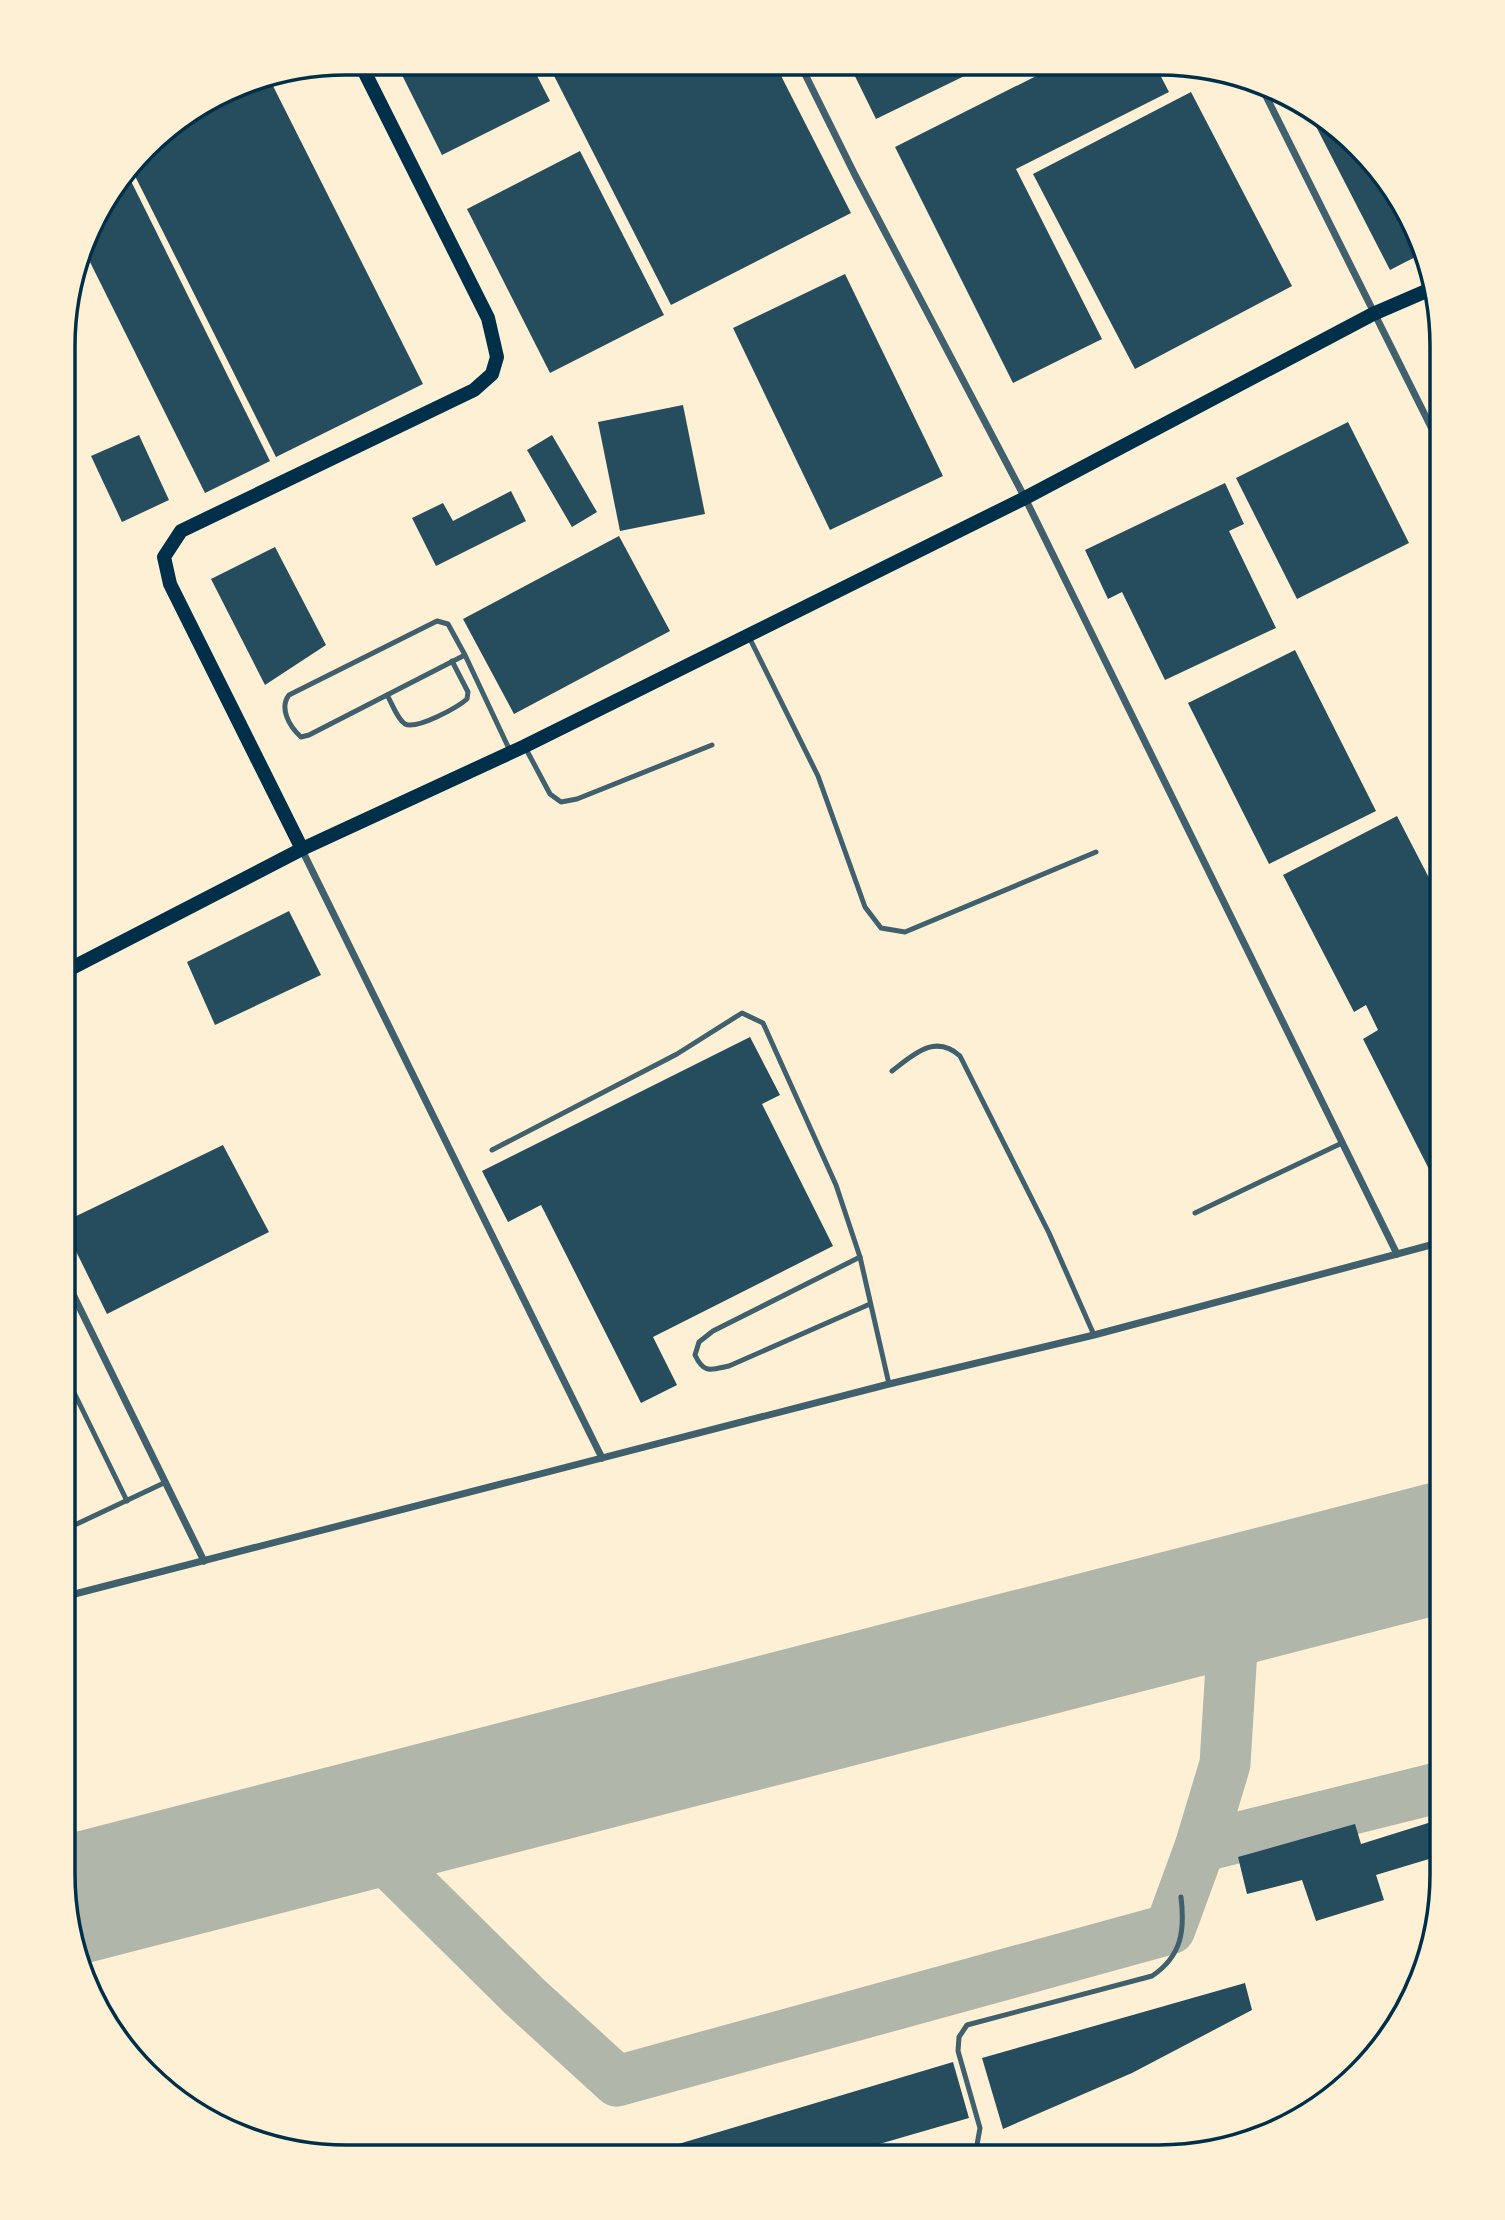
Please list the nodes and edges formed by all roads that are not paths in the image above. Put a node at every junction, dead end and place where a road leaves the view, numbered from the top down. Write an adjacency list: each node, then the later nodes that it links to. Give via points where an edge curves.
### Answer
1 (366, 75): 15 (main road, via 488,318 497,357 492,374 474,390 181,531 164,556 170,584)
2 (805, 75): 7 (street)
3 (1267, 98): 5 (street)
4 (1425, 291): 5 (main road)
5 (1373, 314): 6 (street); 7 (main road)
6 (1430, 426)
7 (1025, 498): 8 (main road); 19 (street)
8 (747, 635): 13 (main road); 16 (lane, via 818,776 865,907 881,928 905,932)
9 (464, 655): 10 (lane); 11 (lane, via 448,624 437,621 289,695 284,710 300,737); 14 (lane)
10 (452, 661): 11 (lane); 11 (lane, via 468,692 460,706 407,725)
11 (387, 695)
12 (712, 745): 13 (lane, via 561,802 550,794)
13 (525, 746): 14 (main road)
14 (511, 752): 15 (main road)
15 (302, 849): 17 (main road); 30 (street)
16 (1096, 852)
17 (75, 966)
18 (892, 1071): 27 (lane, via 932,1046 952,1048 960,1056 1049,1233)
19 (1342, 1143): 21 (lane); 23 (street)
20 (492, 1150): 24 (lane, via 677,1054 742,1013 762,1023 836,1185)
21 (1195, 1213)
22 (1430, 1245): 23 (street)
23 (1397, 1254): 27 (street)
24 (860, 1257): 26 (lane); 26 (lane, via 713,1331 699,1342 695,1355 708,1370 729,1366)
25 (75, 1298): 31 (street)
26 (870, 1304): 28 (lane)
27 (1094, 1335): 28 (street)
28 (889, 1384): 30 (street)
29 (75, 1395): 32 (lane)
30 (602, 1458): 34 (street)
31 (166, 1482): 32 (lane); 34 (street)
32 (127, 1501): 33 (lane)
33 (75, 1525)
34 (204, 1560): 35 (street)
35 (75, 1594)
36 (1181, 1897): 37 (lane, via 1184,1920 1176,1953 1152,1976 967,2025 959,2037 958,2051 980,2128)
37 (977, 2145)

